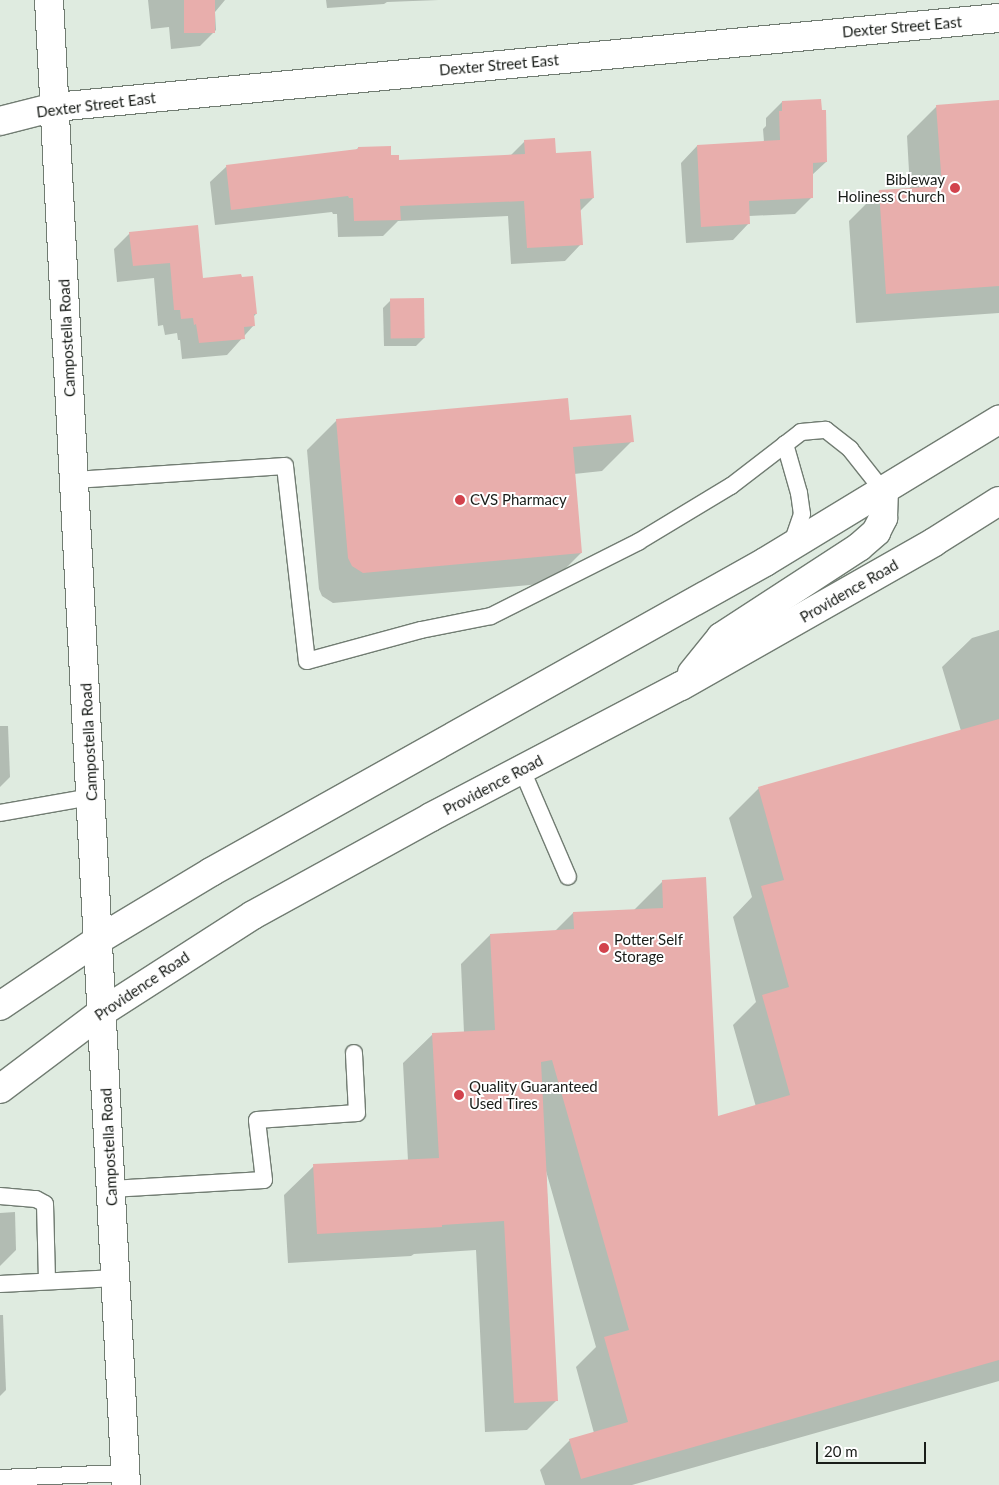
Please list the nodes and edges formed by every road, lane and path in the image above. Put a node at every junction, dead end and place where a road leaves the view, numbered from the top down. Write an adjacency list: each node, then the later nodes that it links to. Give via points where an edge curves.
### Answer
1 (49, 0): 3 (main road, Campostella Road)
2 (999, 18): 3 (main road, Dexter Street East)
3 (55, 107): 4 (main road, Dexter Street East); 7 (main road, Campostella Road)
4 (0, 121)
5 (999, 420): 8 (main road)
6 (785, 444): 7 (lane, via 730,486 638,542 491,616 421,630 307,661 285,466); 8 (lane, via 802,432 826,430 850,448); 10 (lane, via 802,514)
7 (75, 480): 13 (main road, Campostella Road)
8 (884, 492): 10 (main road); 11 (main road, via 882,518 876,532 859,547 721,637)
9 (999, 501): 11 (main road, Providence Road, via 934,542)
10 (791, 546): 16 (main road, via 211,872)
11 (681, 686): 12 (main road, Providence Road)
12 (522, 770): 15 (lane); 18 (main road, Providence Road, via 253,915)
13 (91, 797): 14 (lane); 16 (main road, Campostella Road)
14 (0, 813)
15 (568, 877)
16 (98, 940): 17 (main road); 18 (main road, Campostella Road)
17 (0, 1006)
18 (102, 1012): 20 (main road, Providence Road); 21 (main road, Campostella Road)
19 (354, 1052): 21 (lane, via 357,1113 257,1120 264,1180)
20 (0, 1088)
21 (111, 1189): 23 (main road, Campostella Road)
22 (0, 1196): 24 (lane, via 36,1199 45,1204)
23 (116, 1278): 24 (lane); 27 (main road, Campostella Road)
24 (47, 1281): 25 (lane)
25 (0, 1284)
26 (0, 1478): 27 (lane)
27 (126, 1479)

